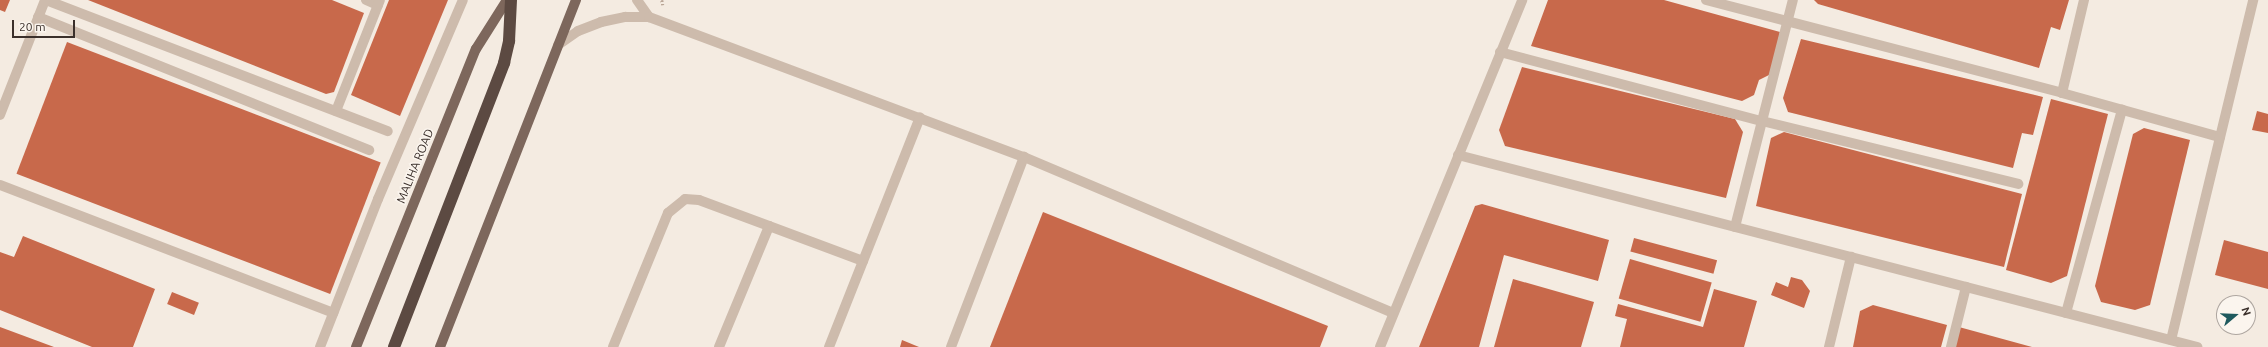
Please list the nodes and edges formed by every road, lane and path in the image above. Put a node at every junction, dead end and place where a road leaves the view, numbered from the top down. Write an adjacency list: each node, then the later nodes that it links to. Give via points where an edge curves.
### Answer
1 (46, 0): 14 (street); 21 (street)
2 (366, 0): 13 (street)
3 (463, 0): 37 (street)
4 (507, 0): 42 (main road, MALIHA ROAD, via 476,49)
5 (511, 0): 43 (highway, via 509,41 504,63)
6 (576, 0): 17 (main road)
7 (637, 0): 15 (street)
8 (1522, 0): 18 (street)
9 (1706, 0): 16 (street)
10 (1793, 0): 16 (street)
11 (2084, 0): 19 (street)
12 (2253, 0): 26 (street)
13 (379, 2): 21 (street)
14 (38, 17): 22 (street); 27 (street)
15 (649, 17): 17 (street, via 625,17 601,22 578,31); 23 (street)
16 (1788, 20): 19 (street); 24 (street)
17 (558, 45): 44 (main road)
18 (1500, 52): 24 (street); 28 (street)
19 (2062, 93): 20 (street)
20 (2122, 110): 26 (street); 39 (street)
21 (336, 111): 25 (street)
22 (0, 115)
23 (920, 117): 29 (street); 35 (street)
24 (1762, 121): 30 (street); 33 (street)
25 (388, 131)
26 (2220, 137): 40 (street)
27 (369, 150)
28 (1458, 155): 33 (street); 38 (street)
29 (1024, 157): 38 (street); 48 (street)
30 (2018, 184)
31 (0, 185): 37 (street)
32 (769, 226): 35 (street); 45 (street, via 699,200 685,199 678,202 668,213); 46 (street)
33 (1735, 227): 34 (street)
34 (1851, 257): 36 (street); 50 (street)
35 (863, 261): 47 (street)
36 (1966, 287): 39 (street); 51 (street)
37 (333, 313): 41 (street)
38 (1393, 313): 49 (street)
39 (2066, 313): 40 (street)
40 (2171, 340): 52 (street)
41 (320, 347)
42 (356, 347)
43 (394, 347)
44 (440, 347)
45 (613, 347)
46 (719, 347)
47 (829, 347)
48 (951, 347)
49 (1380, 347)
50 (1829, 347)
51 (1951, 347)
52 (2197, 347)

